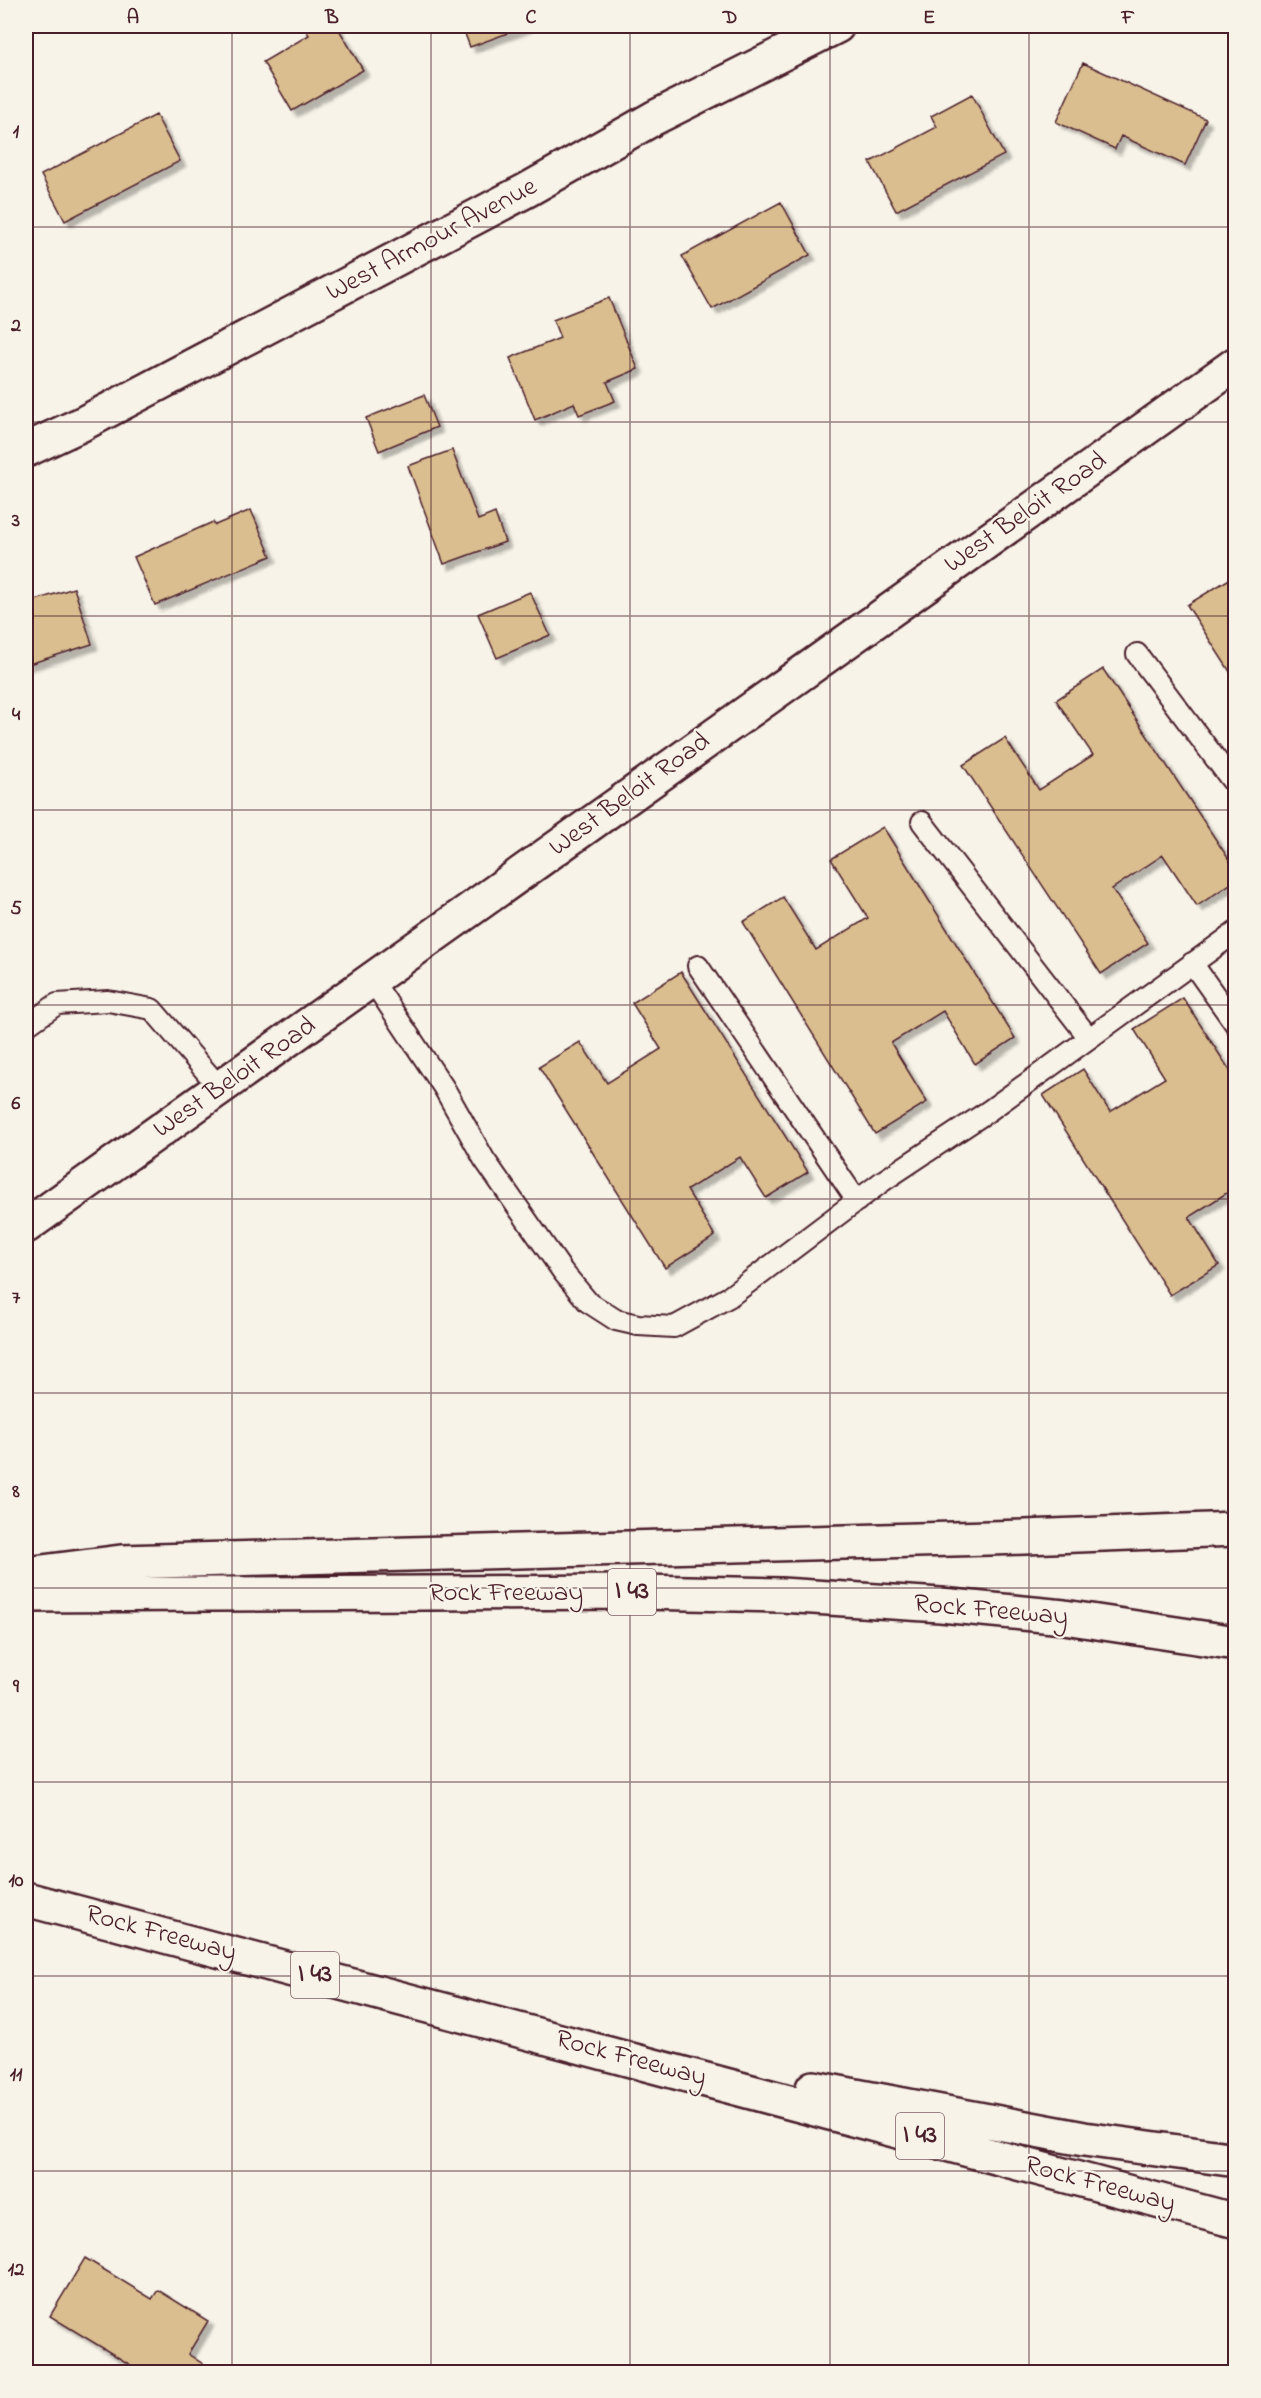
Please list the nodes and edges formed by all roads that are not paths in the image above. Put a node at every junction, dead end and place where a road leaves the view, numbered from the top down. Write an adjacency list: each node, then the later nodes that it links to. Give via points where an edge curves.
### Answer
1 (837, 26): 3 (main road, West Armour Avenue, via 654,118 527,190)
2 (1236, 364): 10 (main road, West Beloit Road)
3 (26, 450)
4 (1137, 654): 5 (lane)
5 (1236, 786)
6 (922, 822): 13 (lane)
7 (1236, 932): 8 (lane)
8 (1192, 963): 11 (lane); 13 (lane)
9 (698, 966): 15 (lane)
10 (372, 980): 14 (main road, West Beloit Road); 15 (lane, via 444,1088 484,1159 563,1272 588,1302 616,1320 674,1327 729,1297)
11 (1236, 1025)
12 (26, 1026): 14 (lane, via 57,1004 108,1001 152,1009)
13 (1089, 1038): 15 (lane)
14 (220, 1088): 16 (main road, West Beloit Road)
15 (857, 1201)
16 (26, 1226)
17 (1236, 1529): 18 (main road, via 121,1562)
18 (26, 1574)
19 (26, 1595): 20 (main road, Rock Freeway / I 43, via 781,1594 1064,1617)
20 (1236, 1643)
21 (26, 1899): 22 (main road, Rock Freeway / I 43)
22 (604, 2052): 23 (main road, via 1084,2139); 24 (main road, Rock Freeway / I 43)
23 (1236, 2160)
24 (1236, 2220)

